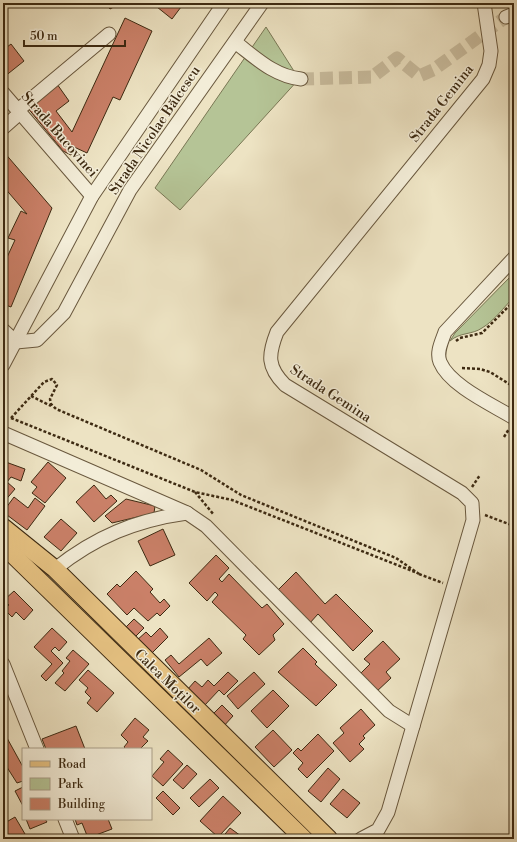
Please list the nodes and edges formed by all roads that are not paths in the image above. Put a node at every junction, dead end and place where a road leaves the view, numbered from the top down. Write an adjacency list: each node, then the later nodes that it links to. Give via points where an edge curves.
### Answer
1 (224, 3): 10 (street, Strada Nicolae Bălcescu)
2 (262, 3): 5 (street, Strada Nicolae Bălcescu)
3 (484, 3): 22 (street, Strada Gemina, via 491,50 483,79 277,332 270,348 271,365 275,375 285,385 466,496 472,503 474,511 454,588)
4 (109, 34): 8 (street)
5 (235, 42): 6 (street, via 274,71 286,77); 13 (street, Strada Nicolae Bălcescu, via 130,190 64,313 37,340)
6 (301, 79)
7 (3, 93): 8 (street, Strada Bucovinei)
8 (19, 112): 9 (street); 10 (street, Strada Bucovinei)
9 (3, 128)
10 (92, 196): 13 (street, Strada Nicolae Bălcescu)
11 (514, 258): 15 (street, via 446,332 440,346 440,361 459,385)
12 (3, 330): 13 (street)
13 (16, 342): 14 (street, Strada Nicolae Bălcescu)
14 (3, 365)
15 (514, 418)
16 (6, 428): 17 (street)
17 (187, 513): 20 (street, via 160,517 113,533 95,541); 22 (street, via 215,534 389,711)
18 (3, 527): 20 (main road, Calea Moților)
19 (3, 545): 27 (main road, Calea Moților)
20 (55, 569): 28 (main road, Calea Moților)
21 (3, 664): 23 (street)
22 (414, 726): 25 (street)
23 (37, 748)
24 (65, 820): 26 (street)
25 (381, 835): 29 (street)
26 (73, 839)
27 (304, 839)
28 (329, 839)
29 (360, 839)

